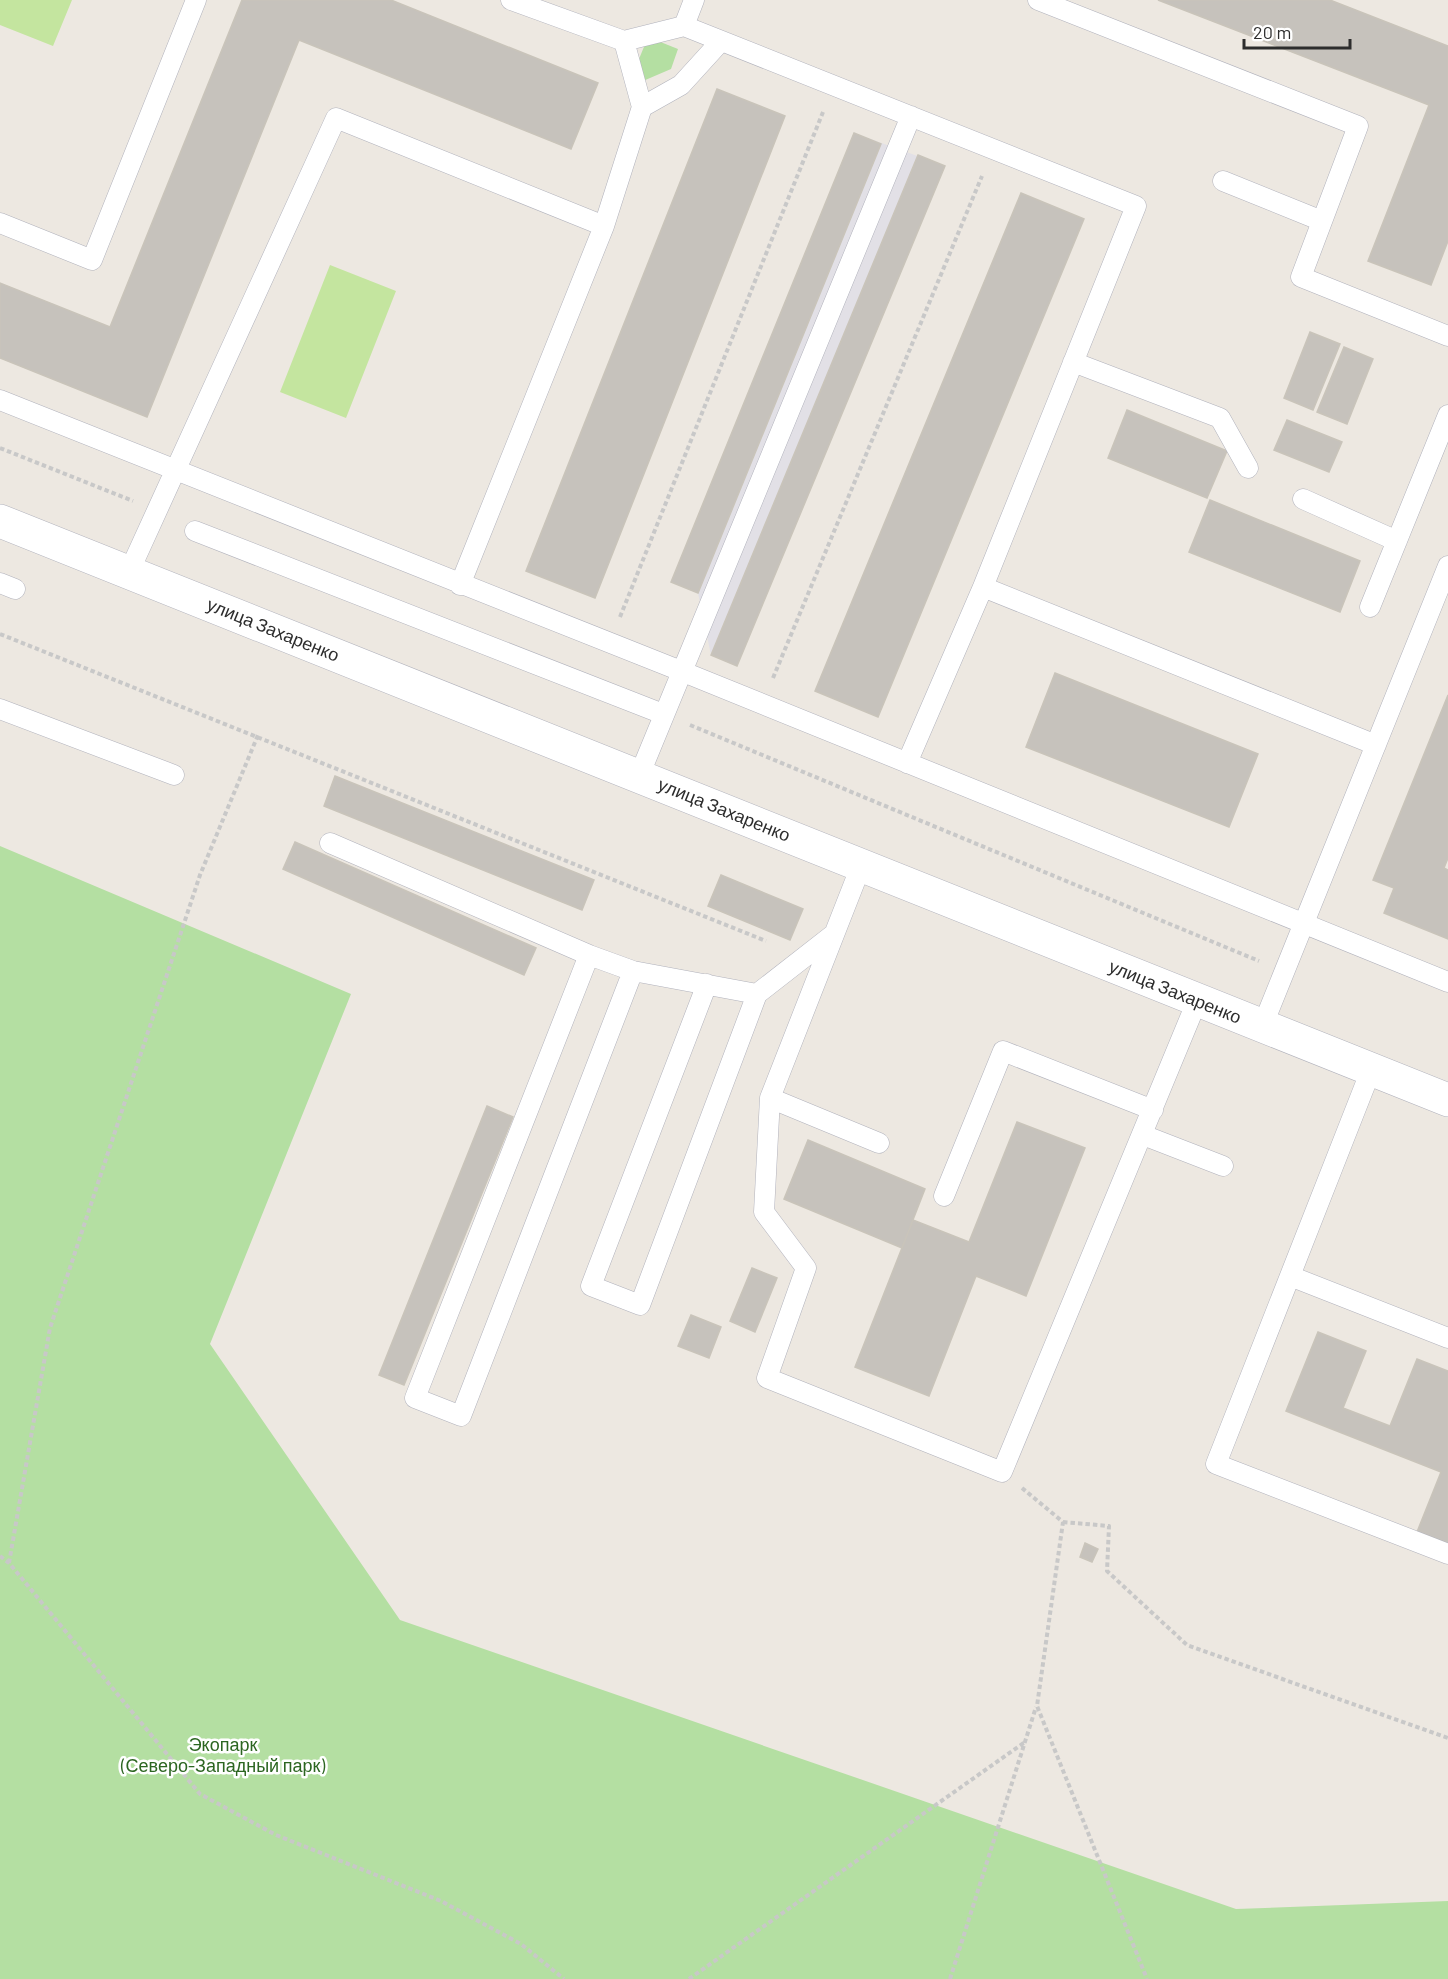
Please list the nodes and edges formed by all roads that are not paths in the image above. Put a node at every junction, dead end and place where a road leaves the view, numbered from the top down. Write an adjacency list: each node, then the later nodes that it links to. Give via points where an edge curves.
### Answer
1 (196, 0): 14 (lane, via 92,260)
2 (511, 0): 6 (lane)
3 (550, 0): 6 (lane)
4 (694, 0): 7 (lane)
5 (1038, 0): 13 (lane, via 1358,126)
6 (564, 19): 8 (lane)
7 (684, 26): 8 (lane); 9 (lane)
8 (624, 41): 10 (lane)
9 (721, 41): 10 (lane, via 681,85); 11 (lane)
10 (642, 107): 15 (lane)
11 (911, 116): 17 (lane, via 1136,206); 31 (lane)
12 (1223, 182): 13 (lane)
13 (1322, 221): 16 (lane, via 1300,278)
14 (0, 223)
15 (604, 226): 21 (lane, via 336,118); 28 (lane)
16 (1448, 336)
17 (1073, 362): 20 (lane, via 1220,418); 29 (lane)
18 (0, 400): 21 (lane)
19 (1448, 415): 25 (lane)
20 (1248, 468)
21 (175, 470): 27 (lane); 28 (lane)
22 (1303, 499): 25 (lane)
23 (0, 521): 27 (street, улица Захаренко)
24 (195, 531): 33 (lane)
25 (1397, 541): 30 (lane)
26 (1448, 566): 34 (lane)
27 (129, 573): 37 (street, улица Захаренко)
28 (460, 585): 31 (lane)
29 (984, 587): 34 (lane); 35 (lane)
30 (1370, 607)
31 (681, 671): 33 (lane); 35 (lane)
32 (0, 709): 36 (lane)
33 (663, 714): 37 (lane)
34 (1377, 745): 40 (lane)
35 (907, 763): 40 (lane)
36 (174, 775)
37 (639, 776): 39 (street, улица Захаренко)
38 (330, 843): 42 (lane)
39 (861, 866): 41 (lane); 47 (street, улица Захаренко)
40 (1305, 922): 44 (lane); 48 (lane)
41 (834, 934): 46 (lane); 50 (lane)
42 (590, 955): 43 (lane); 43 (lane, via 415,1398 461,1416)
43 (633, 971): 45 (lane)
44 (1448, 982)
45 (707, 984): 46 (lane); 46 (lane, via 591,1286 640,1305)
46 (757, 994)
47 (1197, 1001): 48 (street, улица Захаренко); 52 (lane)
48 (1262, 1027): 49 (street, улица Захаренко)
49 (1371, 1070): 51 (street, улица Захаренко); 57 (lane)
50 (770, 1098): 53 (lane, via 764,1212 806,1268 767,1378 1002,1472); 54 (lane)
51 (1448, 1100)
52 (1154, 1110): 53 (lane); 56 (lane, via 1003,1051)
53 (1143, 1135): 55 (lane)
54 (879, 1143)
55 (1223, 1166)
56 (944, 1196)
57 (1290, 1276): 58 (lane); 59 (lane, via 1216,1464)
58 (1448, 1338)
59 (1448, 1554)

